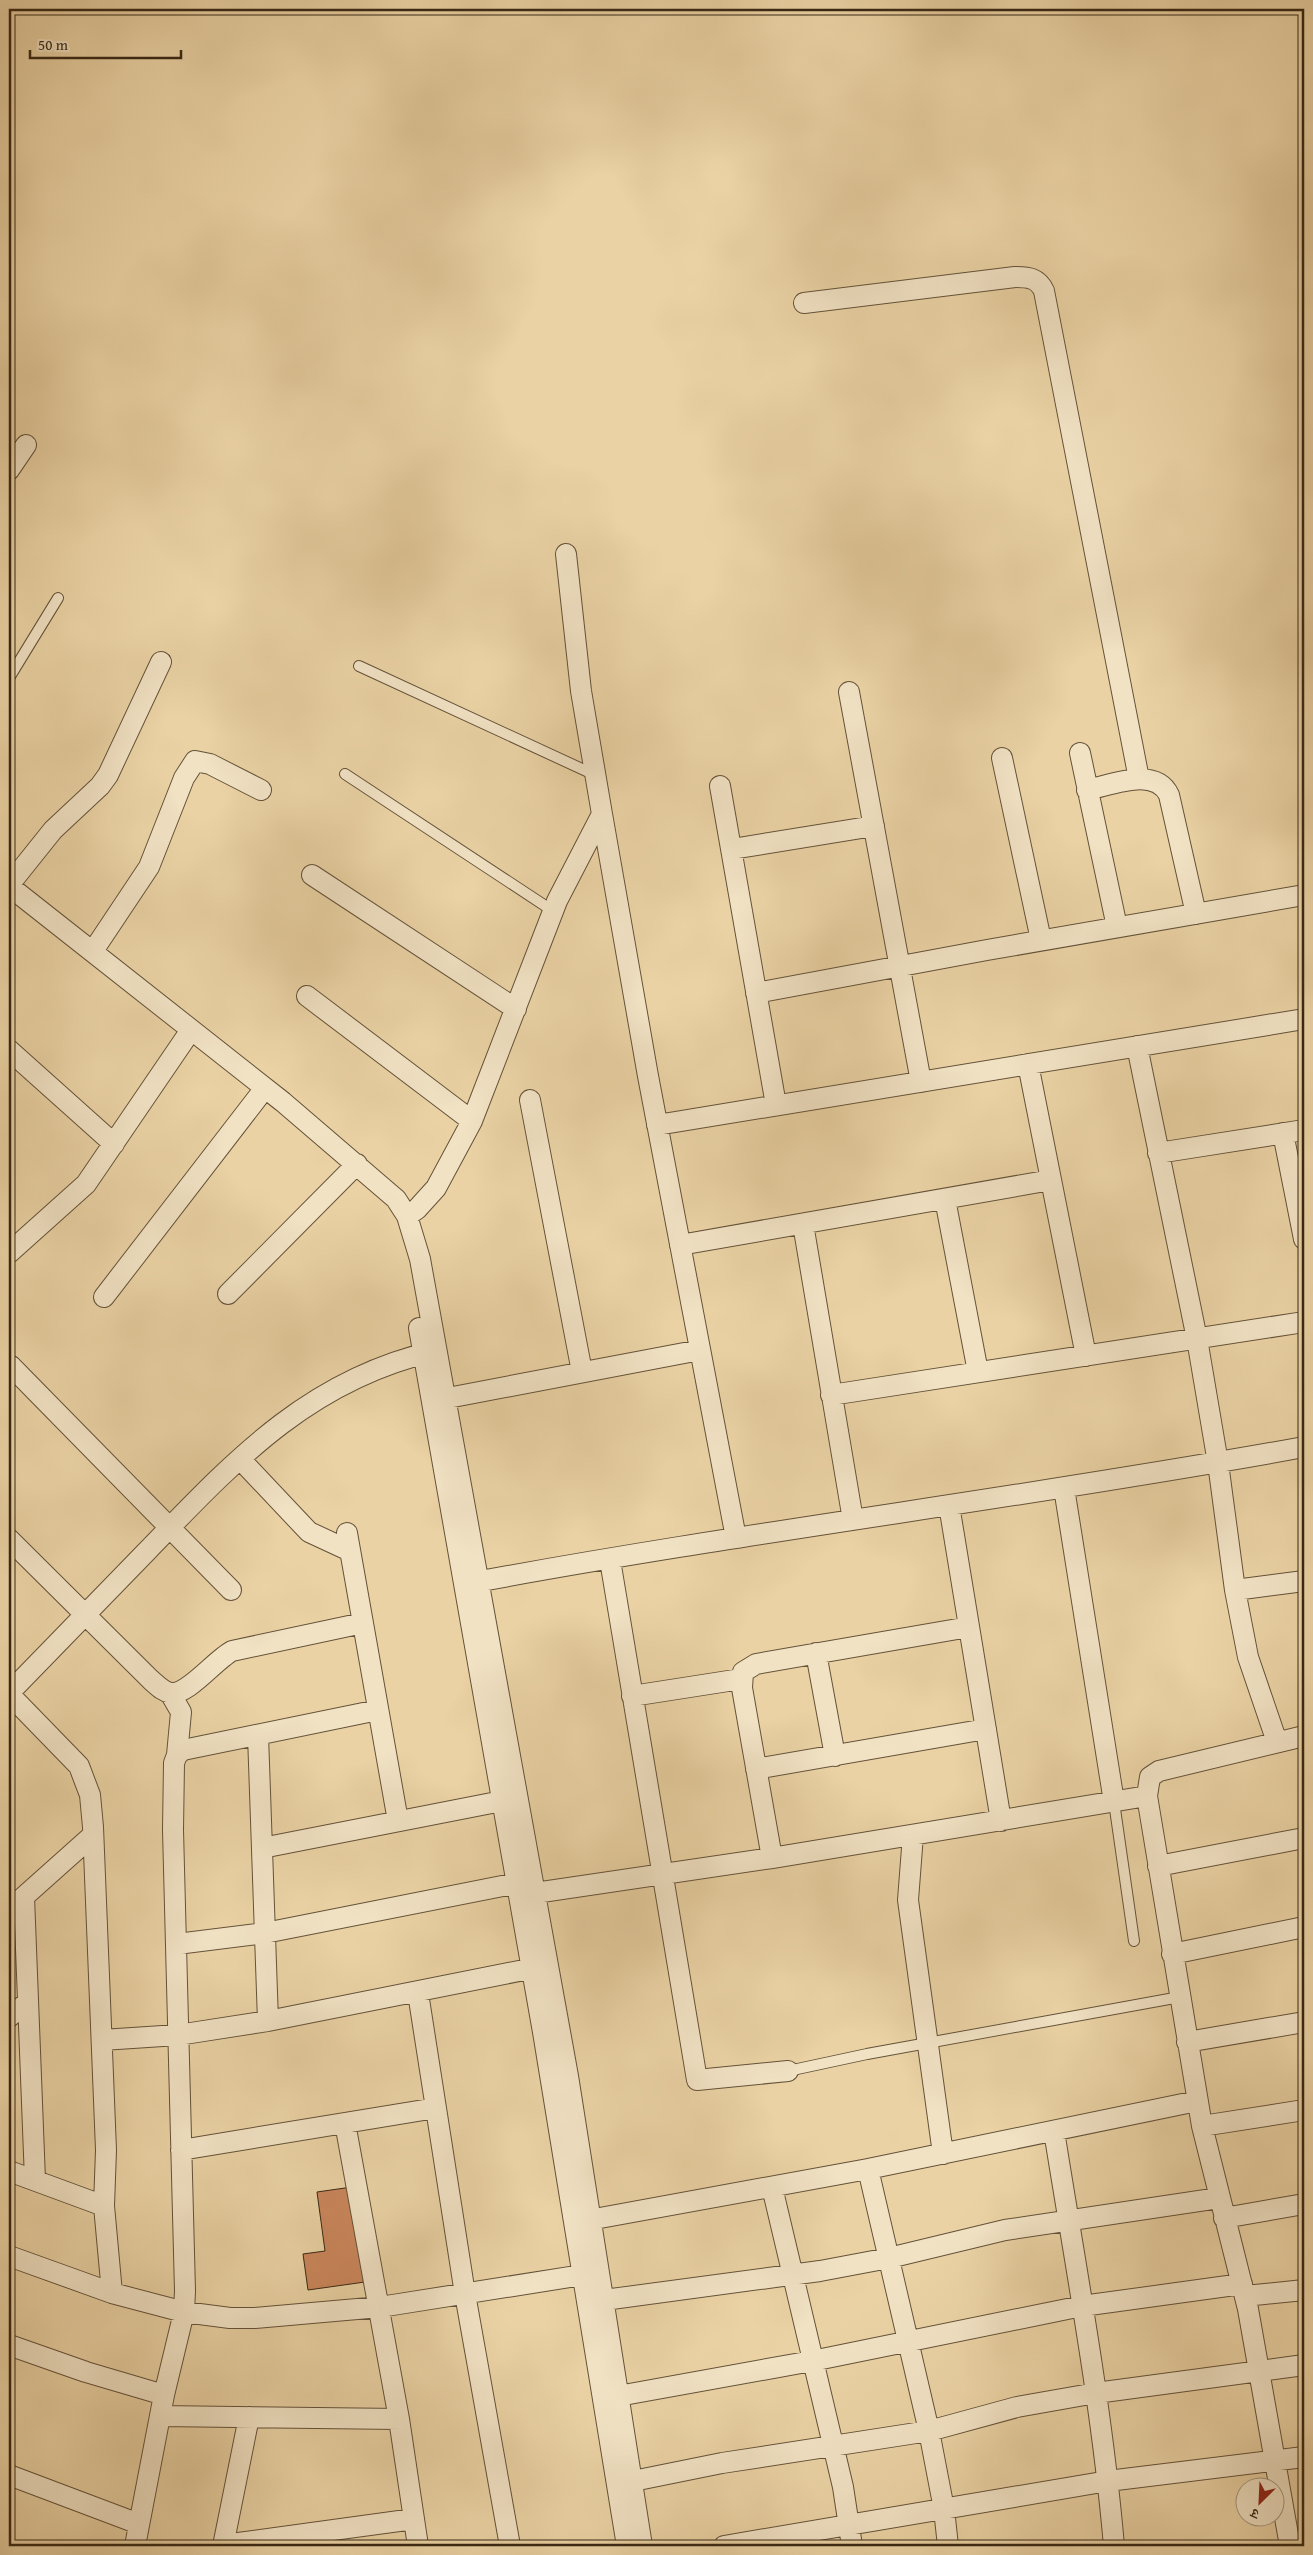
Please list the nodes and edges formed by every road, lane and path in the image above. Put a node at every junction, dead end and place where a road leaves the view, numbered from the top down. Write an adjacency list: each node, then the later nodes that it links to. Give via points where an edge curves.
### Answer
1 (804, 303): 14 (street, via 1015,277 1029,277 1040,282)
2 (26, 445): 3 (street)
3 (9, 470)
4 (566, 554): 13 (street, via 580,682)
5 (58, 598): 8 (lane)
6 (161, 662): 22 (street, via 108,775 53,830)
7 (358, 666): 13 (lane)
8 (9, 678)
9 (850, 692): 19 (street)
10 (1080, 753): 17 (street)
11 (1002, 758): 27 (street)
12 (345, 774): 24 (lane)
13 (595, 775): 18 (street)
14 (1139, 780): 17 (street); 25 (street, via 1158,782 1165,786 1169,795)
15 (720, 786): 20 (street)
16 (261, 790): 28 (street, via 210,764 195,761 184,778 149,867)
17 (1088, 790): 26 (street)
18 (602, 814): 24 (street, via 566,879); 43 (street)
19 (874, 826): 20 (street); 29 (street)
20 (732, 849): 30 (street)
21 (312, 875): 32 (street)
22 (9, 885): 28 (street)
23 (1304, 895): 25 (street)
24 (553, 910): 32 (street)
25 (1196, 914): 26 (street)
26 (1116, 927): 27 (street)
27 (1042, 940): 29 (street)
28 (93, 951): 34 (street)
29 (900, 966): 30 (street); 38 (street)
30 (756, 992): 41 (street)
31 (307, 996): 42 (street)
32 (516, 1010): 42 (street)
33 (1304, 1019): 35 (street)
34 (191, 1030): 39 (street); 46 (street)
35 (1137, 1046): 37 (street); 47 (street)
36 (9, 1050): 46 (street)
37 (1028, 1064): 38 (street); 49 (street)
38 (922, 1082): 41 (street)
39 (265, 1088): 48 (street); 58 (street)
40 (530, 1100): 65 (street)
41 (776, 1105): 43 (street)
42 (472, 1121): 52 (street, via 436,1188)
43 (657, 1125): 55 (street)
44 (1304, 1130): 45 (street)
45 (1283, 1133): 47 (street); 54 (street)
46 (114, 1144): 56 (street, via 86,1184)
47 (1158, 1153): 60 (street)
48 (357, 1164): 50 (street); 57 (street)
49 (1051, 1180): 51 (street); 63 (street)
50 (389, 1193): 52 (street); 62 (street)
51 (945, 1198): 53 (street); 66 (street)
52 (407, 1216): 62 (street, via 420,1259)
53 (803, 1224): 55 (street); 67 (street)
54 (1304, 1239)
55 (680, 1245): 61 (street)
56 (9, 1253)
57 (228, 1294)
58 (104, 1297)
59 (1304, 1322): 60 (street)
60 (1197, 1339): 63 (street); 71 (street)
61 (700, 1350): 65 (street); 76 (street)
62 (430, 1352): 68 (street); 70 (street, via 373,1369 342,1384 302,1408)
63 (1086, 1356): 66 (street)
64 (11, 1366): 75 (street)
65 (582, 1372): 68 (street)
66 (978, 1372): 67 (street)
67 (831, 1395): 74 (street)
68 (438, 1400): 80 (street)
69 (1304, 1447): 71 (street)
70 (240, 1459): 75 (street); 84 (street, via 309,1532 349,1542)
71 (1218, 1463): 72 (street); 82 (street)
72 (1064, 1488): 73 (street); 101 (street)
73 (949, 1505): 74 (street); 85 (street)
74 (853, 1520): 76 (street)
75 (170, 1527): 81 (street); 83 (street)
76 (736, 1538): 78 (street)
77 (9, 1539): 83 (street)
78 (610, 1560): 80 (street); 90 (street)
79 (1304, 1581): 82 (street)
80 (471, 1583): 100 (street); 111 (street)
81 (232, 1590)
82 (1235, 1590): 95 (street, via 1248,1657)
83 (85, 1615): 88 (street); 89 (street, via 151,1680)
84 (363, 1623): 89 (street, via 232,1651 181,1692); 91 (street)
85 (969, 1627): 86 (street); 92 (street)
86 (816, 1653): 87 (street, via 756,1664 743,1672); 97 (street)
87 (741, 1679): 90 (street); 98 (street)
88 (9, 1693): 104 (street, via 79,1766 90,1795)
89 (170, 1693): 96 (street, via 181,1712)
90 (632, 1696): 110 (street)
91 (378, 1710): 93 (street); 103 (street)
92 (986, 1729): 97 (street); 102 (street)
93 (258, 1735): 96 (street, via 183,1750); 107 (street)
94 (1304, 1736): 95 (street)
95 (1277, 1742): 99 (street, via 1159,1771 1150,1778)
96 (177, 1755): 117 (street, via 173,1790)
97 (835, 1756): 98 (street)
98 (756, 1769): 108 (street)
99 (1147, 1796): 101 (street); 109 (street)
100 (502, 1801): 103 (street); 111 (street)
101 (1114, 1802): 102 (street); 116 (lane)
102 (1001, 1820): 105 (street)
103 (398, 1821): 107 (street)
104 (93, 1835): 112 (street); 127 (street)
105 (913, 1835): 108 (street); 129 (street, via 908,1900)
106 (1304, 1838): 109 (street)
107 (262, 1848): 115 (street)
108 (772, 1858): 110 (street)
109 (1158, 1866): 118 (street)
110 (663, 1874): 111 (street); 130 (street, via 698,2080)
111 (528, 1886): 115 (street); 119 (street)
112 (24, 1897): 113 (street); 122 (street)
113 (9, 1910)
114 (1304, 1927): 118 (street)
115 (265, 1933): 117 (street); 124 (street)
116 (1134, 1941)
117 (177, 1944): 126 (street)
118 (1172, 1954): 121 (street)
119 (540, 1967): 120 (street); 148 (street)
120 (418, 1993): 124 (street); 132 (street)
121 (1180, 1997): 128 (street); 129 (lane)
122 (28, 2002): 123 (street); 141 (street)
123 (9, 2017)
124 (268, 2021): 126 (street)
125 (1304, 2022): 128 (street)
126 (178, 2035): 127 (street); 137 (street)
127 (102, 2040): 145 (street, via 106,2150)
128 (1187, 2042): 131 (street)
129 (927, 2043): 130 (lane); 138 (street)
130 (788, 2071)
131 (1197, 2101): 135 (street); 136 (street)
132 (436, 2108): 134 (street); 156 (street)
133 (1304, 2110): 135 (street)
134 (345, 2123): 137 (street); 159 (street)
135 (1202, 2126): 143 (street)
136 (1054, 2131): 138 (street); 147 (street)
137 (181, 2150): 160 (street, via 186,2266)
138 (943, 2154): 139 (street)
139 (868, 2169): 142 (street); 150 (street)
140 (9, 2171): 141 (street)
141 (36, 2180): 145 (street)
142 (772, 2187): 148 (street); 152 (street)
143 (1219, 2198): 146 (street); 147 (street)
144 (1304, 2204): 146 (street)
145 (104, 2206): 155 (street)
146 (1224, 2218): 153 (street)
147 (1068, 2219): 150 (street); 158 (street)
148 (582, 2221): 151 (street)
149 (9, 2256): 155 (street)
150 (889, 2258): 152 (street); 161 (street)
151 (591, 2274): 156 (street); 157 (street); 168 (street)
152 (793, 2276): 157 (street); 163 (street)
153 (1244, 2290): 154 (street); 158 (street); 165 (street)
154 (1304, 2290)
155 (112, 2293): 160 (street)
156 (464, 2294): 159 (street); 186 (street)
157 (604, 2300): 168 (street)
158 (1082, 2306): 161 (street); 166 (street)
159 (380, 2307): 160 (street, via 255,2318); 171 (street)
160 (184, 2312): 167 (street)
161 (908, 2341): 163 (street); 172 (street)
162 (9, 2345): 167 (street)
163 (812, 2361): 168 (street); 173 (street)
164 (1304, 2365): 165 (street)
165 (1259, 2372): 166 (street); 175 (street)
166 (1096, 2393): 172 (street, via 1017,2407); 178 (street)
167 (164, 2395): 169 (street)
168 (611, 2397): 177 (street); 187 (street)
169 (160, 2416): 170 (street); 181 (street)
170 (249, 2417): 171 (street); 184 (street)
171 (399, 2419): 180 (street)
172 (929, 2431): 173 (street); 179 (street)
173 (833, 2447): 177 (street, via 740,2460); 182 (street)
174 (1304, 2457): 175 (street)
175 (1276, 2462): 178 (street); 193 (street)
176 (9, 2475): 181 (street)
177 (633, 2481): 188 (street)
178 (1108, 2481): 179 (street); 192 (street)
179 (944, 2509): 182 (street); 191 (street)
180 (414, 2519): 184 (street); 185 (street)
181 (139, 2524): 183 (street)
182 (850, 2525): 189 (street); 190 (street)
183 (135, 2546)
184 (223, 2546)
185 (418, 2546)
186 (510, 2546)
187 (627, 2546)
188 (642, 2546)
189 (724, 2546)
190 (852, 2546)
191 (948, 2546)
192 (1114, 2546)
193 (1290, 2546)

